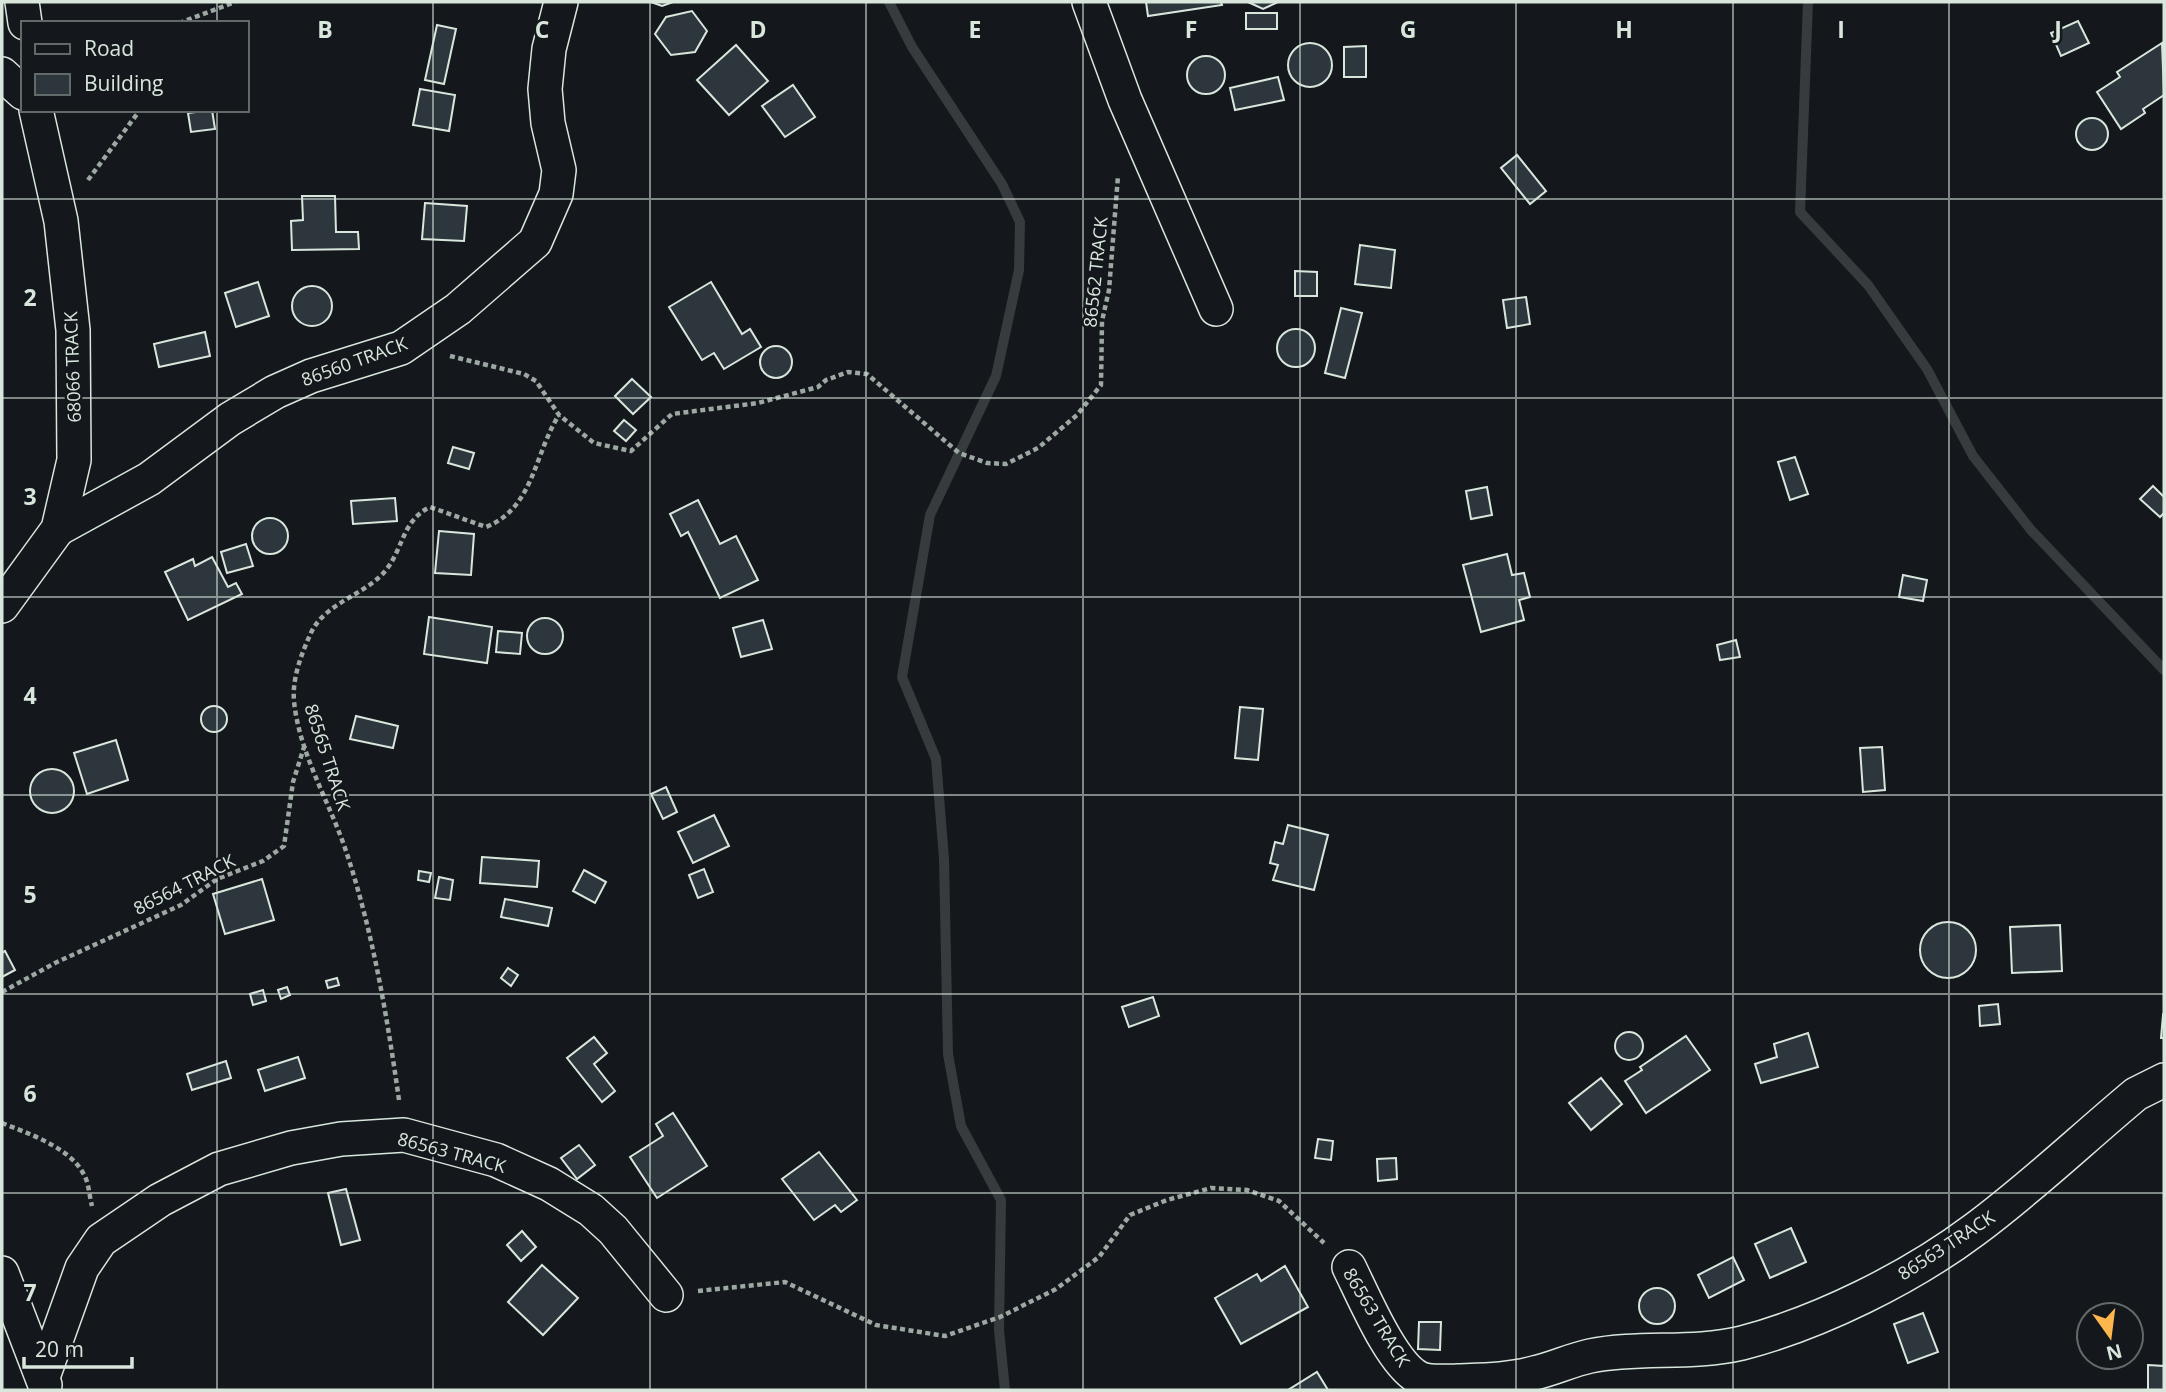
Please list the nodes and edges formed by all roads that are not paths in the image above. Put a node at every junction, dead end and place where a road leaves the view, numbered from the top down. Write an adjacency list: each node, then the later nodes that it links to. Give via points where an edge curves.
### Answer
1 (22, 2): 4 (street)
2 (561, 2): 9 (street, 86560 TRACK, via 545,89 559,170 556,194 535,242 458,309 401,348 275,392 139,484)
3 (1089, 2): 8 (street, via 1125,100)
4 (25, 21)
5 (2, 74): 6 (street)
6 (21, 91)
7 (36, 112): 9 (street, 68066 TRACK, via 61,221 73,330 74,446 69,492)
8 (1216, 309)
9 (58, 529): 10 (street, 68066 TRACK)
10 (2, 606)
11 (2164, 1080): 12 (street, 86563 TRACK, via 2136,1094 1962,1238 1842,1305 1741,1343 1691,1352 1595,1355 1534,1374 1437,1382 1409,1371 1397,1356)
12 (1349, 1267)
13 (2, 1273): 15 (street)
14 (666, 1294): 15 (street, 86563 TRACK, via 613,1230 550,1184 496,1160 404,1135 367,1135 290,1148 219,1169 160,1200 101,1240 82,1268)
15 (44, 1384)

